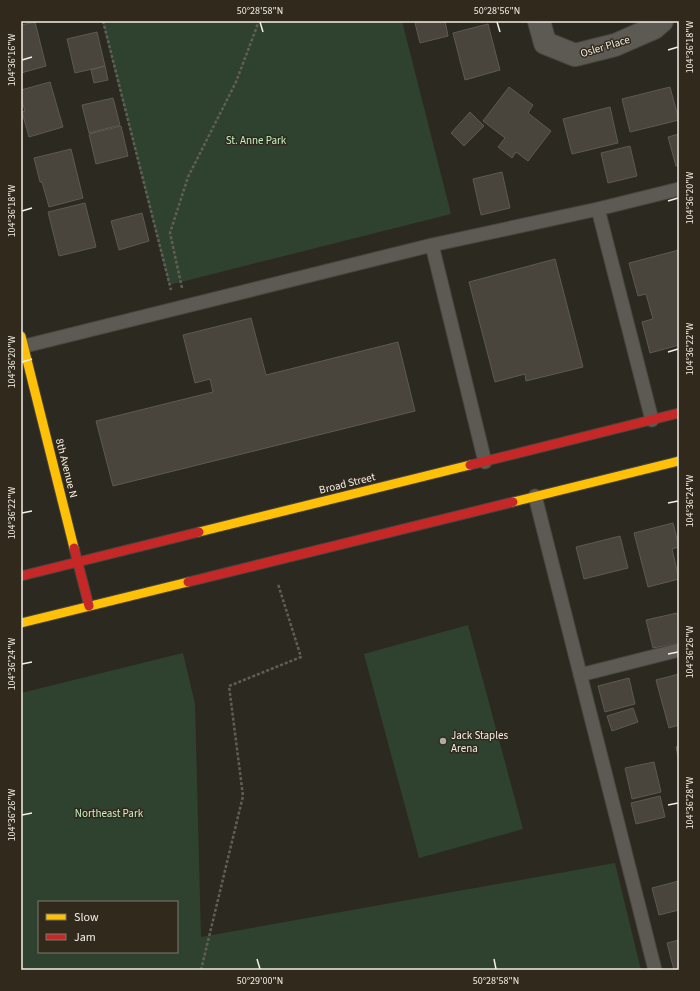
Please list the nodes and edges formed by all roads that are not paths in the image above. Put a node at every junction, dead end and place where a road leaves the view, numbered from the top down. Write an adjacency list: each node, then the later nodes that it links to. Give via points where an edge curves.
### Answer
1 (539, 21): 2 (street, Osler Place, via 545,43 575,55 615,45 654,28)
2 (662, 21)
3 (679, 189): 4 (lane)
4 (598, 209): 5 (lane); 8 (lane)
5 (432, 245): 6 (lane, via 181,308); 10 (lane)
6 (22, 344): 12 (main road, 8th Avenue N)
7 (679, 413): 8 (main road, Broad Street)
8 (652, 420): 10 (main road, Broad Street)
9 (679, 460): 11 (main road)
10 (485, 462): 12 (main road, Broad Street)
11 (534, 496): 14 (main road); 17 (lane)
12 (78, 562): 13 (main road, Broad Street); 14 (main road, 8th Avenue N)
13 (21, 576)
14 (89, 606): 15 (main road)
15 (21, 623)
16 (679, 650): 17 (lane)
17 (580, 675): 18 (lane)
18 (655, 970)

